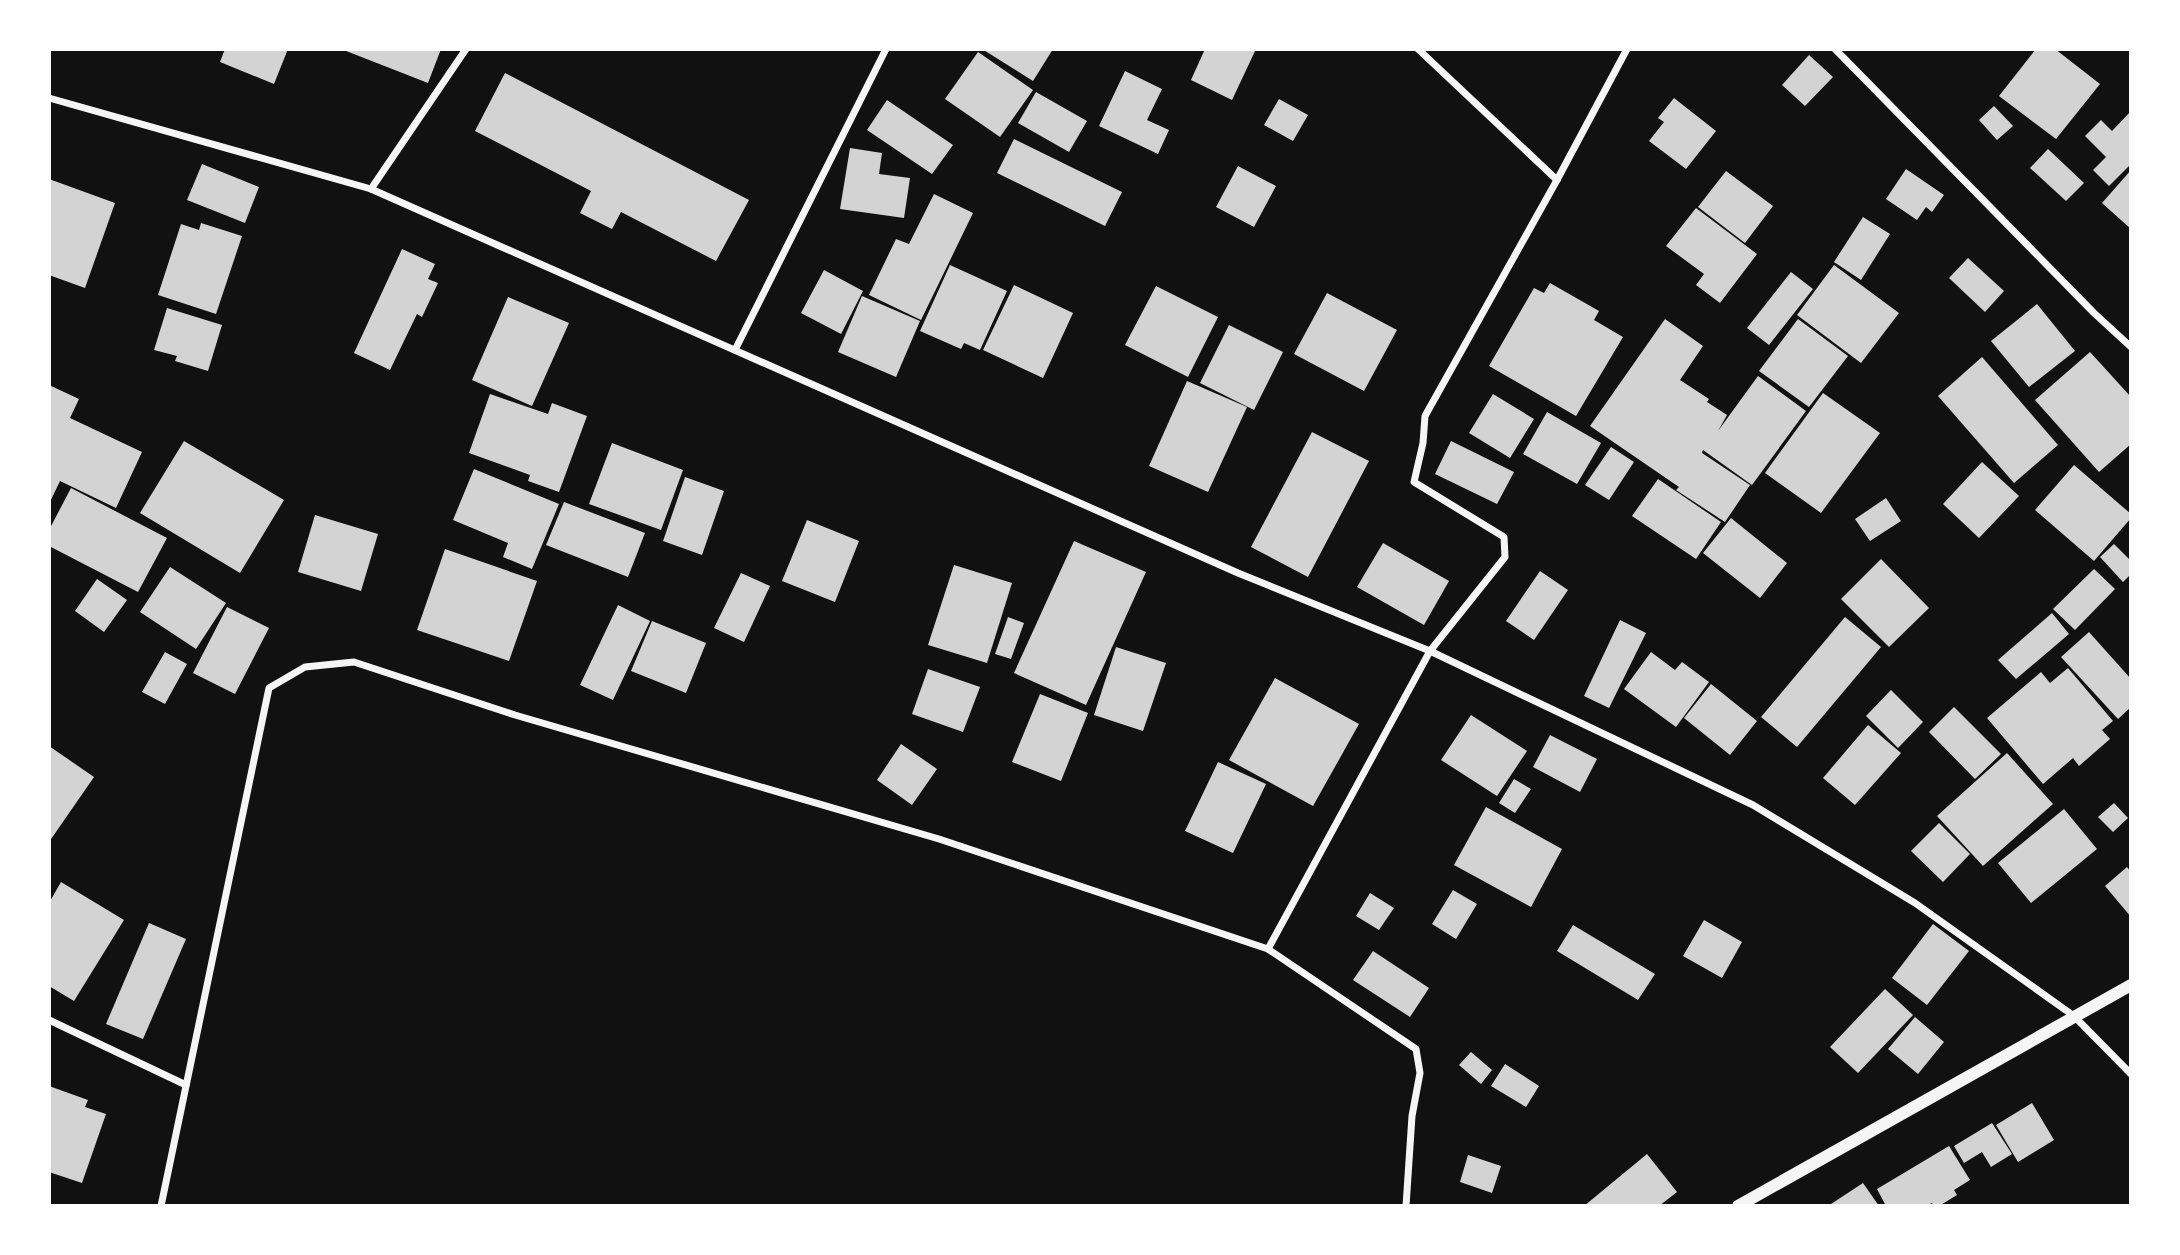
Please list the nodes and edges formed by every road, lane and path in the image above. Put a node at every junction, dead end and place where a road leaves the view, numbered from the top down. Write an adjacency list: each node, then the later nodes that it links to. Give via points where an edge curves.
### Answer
1 (466, 49): 8 (street)
2 (886, 49): 10 (street)
3 (1418, 49): 7 (street)
4 (1627, 49): 7 (street)
5 (1835, 49): 9 (street)
6 (49, 98): 8 (street)
7 (1557, 180): 11 (street, via 1425,416 1414,482 1504,537 1505,557)
8 (371, 189): 10 (street)
9 (2131, 347)
10 (736, 350): 11 (street, via 1238,573)
11 (1430, 651): 12 (street); 14 (street, via 1753,805 1915,903)
12 (1268, 949): 17 (street, via 939,839 515,715 354,662 305,667 269,688); 19 (street, via 1416,1049 1420,1073)
13 (2131, 985): 14 (street)
14 (2074, 1016): 16 (street); 20 (street)
15 (49, 1020): 17 (street)
16 (2131, 1074)
17 (186, 1085): 18 (street)
18 (160, 1206)
19 (1406, 1206)
20 (1738, 1206)

